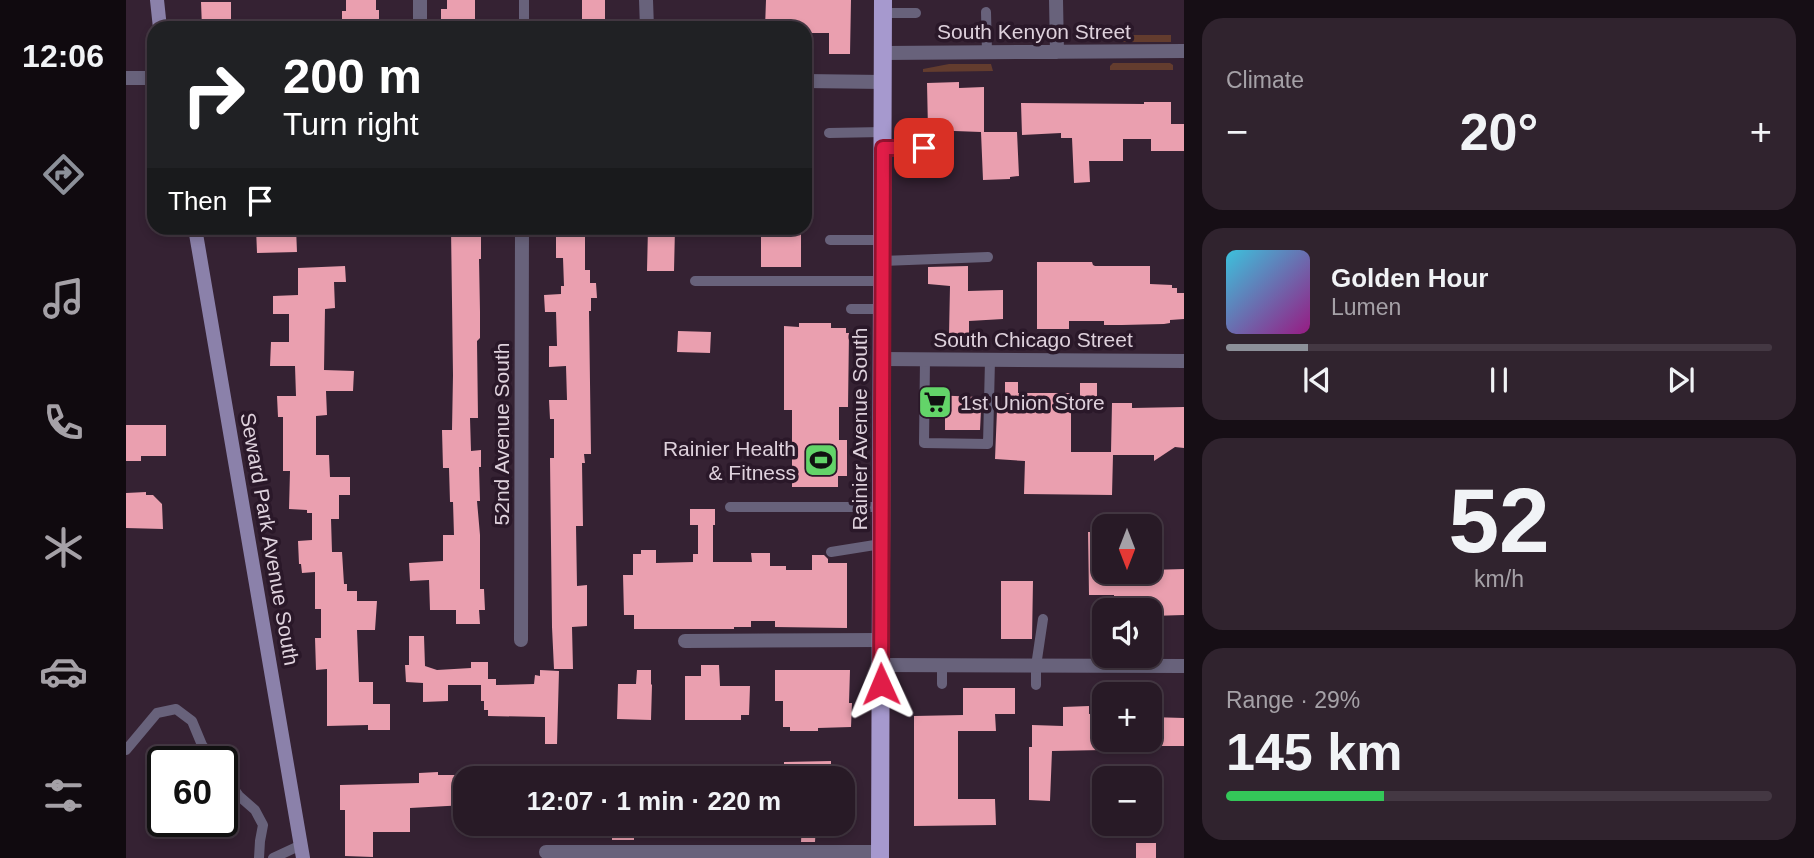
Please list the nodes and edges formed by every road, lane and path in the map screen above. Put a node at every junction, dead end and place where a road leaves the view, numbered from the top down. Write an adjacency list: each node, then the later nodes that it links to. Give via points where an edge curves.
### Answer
1 (157, 0): 9 (main road)
2 (420, 0): 10 (street)
3 (524, 0): 11 (lane)
4 (646, 0): 12 (street)
5 (1056, 0): 15 (street)
6 (883, 6): 8 (lane); 16 (main road, Rainier Avenue South)
7 (986, 12): 14 (lane)
8 (916, 13)
9 (159, 21)
10 (420, 21)
11 (524, 21)
12 (647, 21)
13 (1184, 51): 15 (street, South Kenyon Street)
14 (987, 52): 15 (street, South Kenyon Street); 16 (street, South Kenyon Street)
15 (1056, 52)
16 (884, 53): 20 (main road, Rainier Avenue South)
17 (126, 78): 18 (street)
18 (147, 78)
19 (812, 81): 20 (street)
20 (883, 82): 22 (main road, Rainier Avenue South)
21 (830, 132): 22 (lane)
22 (883, 140): 23 (lane); 27 (main road, Rainier Avenue South)
23 (924, 148)
24 (196, 235): 57 (main road, Seward Park Avenue South)
25 (522, 235): 43 (street, 52nd Avenue South)
26 (830, 240): 27 (lane)
27 (883, 240): 29 (main road, Rainier Avenue South)
28 (988, 257): 29 (lane)
29 (882, 261): 31 (main road, Rainier Avenue South)
30 (695, 281): 31 (lane)
31 (882, 281): 33 (main road, Rainier Avenue South)
32 (851, 309): 33 (lane)
33 (882, 309): 34 (main road, Rainier Avenue South)
34 (882, 359): 35 (street, South Chicago Street); 39 (main road, Rainier Avenue South)
35 (925, 360): 36 (street, South Chicago Street); 36 (lane, via 924,443 988,444)
36 (990, 360): 37 (street, South Chicago Street)
37 (1184, 361)
38 (730, 507): 39 (lane)
39 (881, 507): 40 (main road, Rainier Avenue South)
40 (881, 544): 41 (lane); 44 (main road, Rainier Avenue South)
41 (831, 552)
42 (1043, 619): 48 (lane)
43 (521, 640)
44 (881, 640): 45 (street); 46 (main road, Rainier Avenue South)
45 (685, 641)
46 (881, 665): 47 (street); 59 (main road, Rainier Avenue South)
47 (942, 665): 48 (street); 52 (lane)
48 (1036, 666): 49 (street); 53 (lane)
49 (1092, 666)
50 (1162, 666): 51 (street)
51 (1184, 666)
52 (942, 684)
53 (1036, 685)
54 (203, 746): 55 (lane, via 192,721 176,709 157,713)
55 (126, 750)
56 (238, 795): 60 (lane, via 263,825)
57 (302, 851): 61 (lane)
58 (546, 852): 59 (street)
59 (880, 855)
60 (259, 858)
61 (273, 858)

